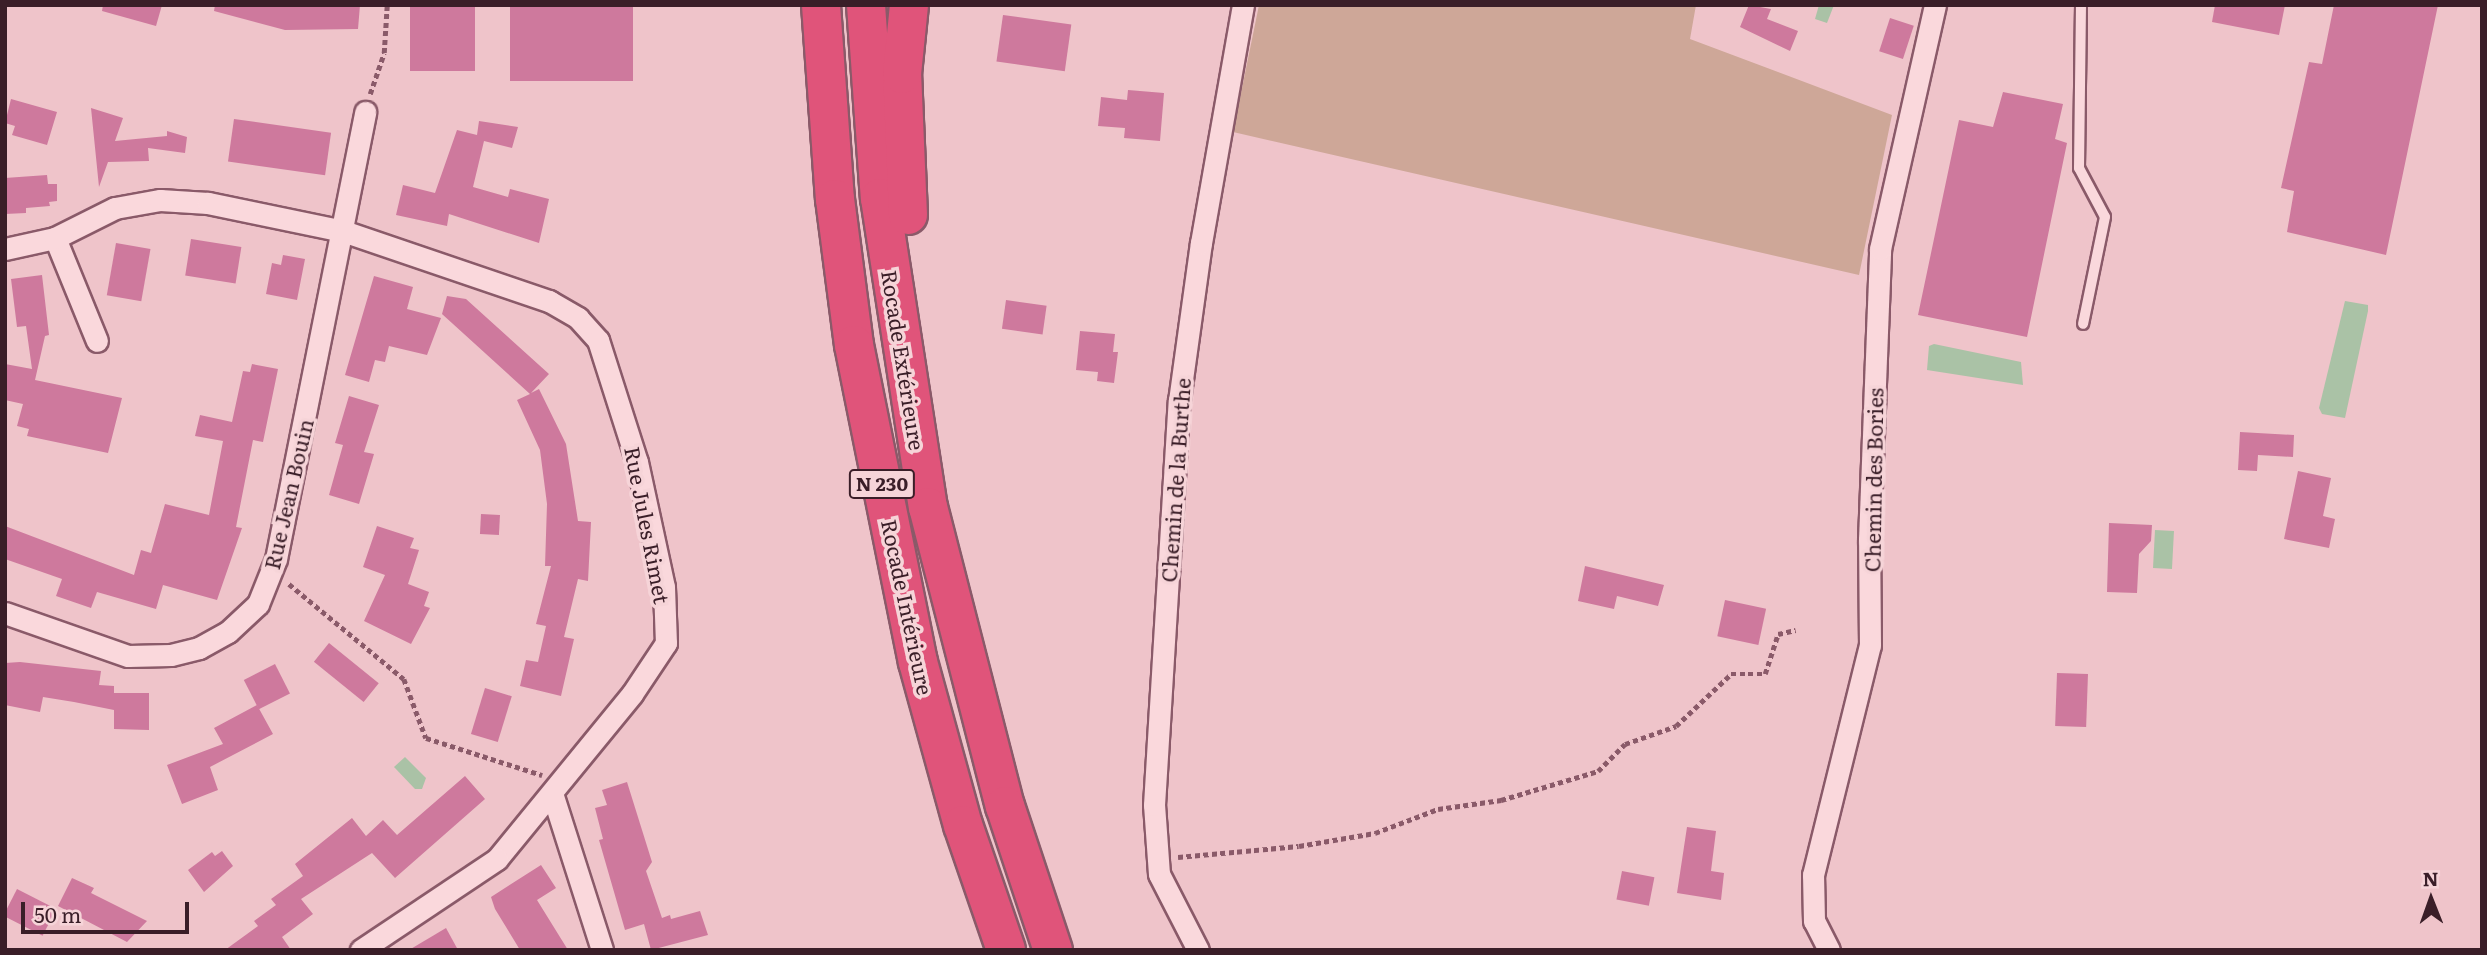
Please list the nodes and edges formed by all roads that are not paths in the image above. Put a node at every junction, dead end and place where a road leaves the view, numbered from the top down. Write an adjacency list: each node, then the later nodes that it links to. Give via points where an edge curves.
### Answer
1 (800, 5): 9 (highway, via 807,72)
2 (821, 5): 9 (highway, Rocade Intérieure / N 230)
3 (866, 5): 15 (highway, Rocade Extérieure / N 230, via 880,198)
4 (909, 5): 15 (highway, via 902,134)
5 (1243, 5): 22 (street, Chemin de la Burthe, via 1200,243 1179,401 1154,805 1159,874)
6 (1935, 5): 23 (street, Chemin des Bories, via 1880,249 1870,645 1813,875 1814,921)
7 (2081, 5): 13 (lane, via 2079,168 2105,218)
8 (365, 111): 10 (street, Rue Jean Bouin)
9 (835, 199): 20 (highway, Rocade Intérieure / N 230, via 854,345 918,662 963,825)
10 (342, 231): 11 (street, Rue Jules Rimet, via 208,203 160,200 115,208); 16 (street, Rue Jean Bouin, via 272,570 258,604 228,632 199,648 171,655 128,656); 17 (street, Rue Jules Rimet, via 549,301 578,318 598,340 637,462 664,587 666,643)
11 (55, 238): 12 (street, Rue Jules Rimet); 14 (street)
12 (5, 249)
13 (2083, 324)
14 (97, 341)
15 (928, 506): 21 (highway, Rocade Extérieure / N 230, via 1005,806)
16 (5, 613)
17 (557, 787): 18 (street, Rue Jules Rimet, via 497,859); 19 (street)
18 (361, 950)
19 (602, 950)
20 (1006, 950)
21 (1053, 950)
22 (1198, 950)
23 (1829, 950)

